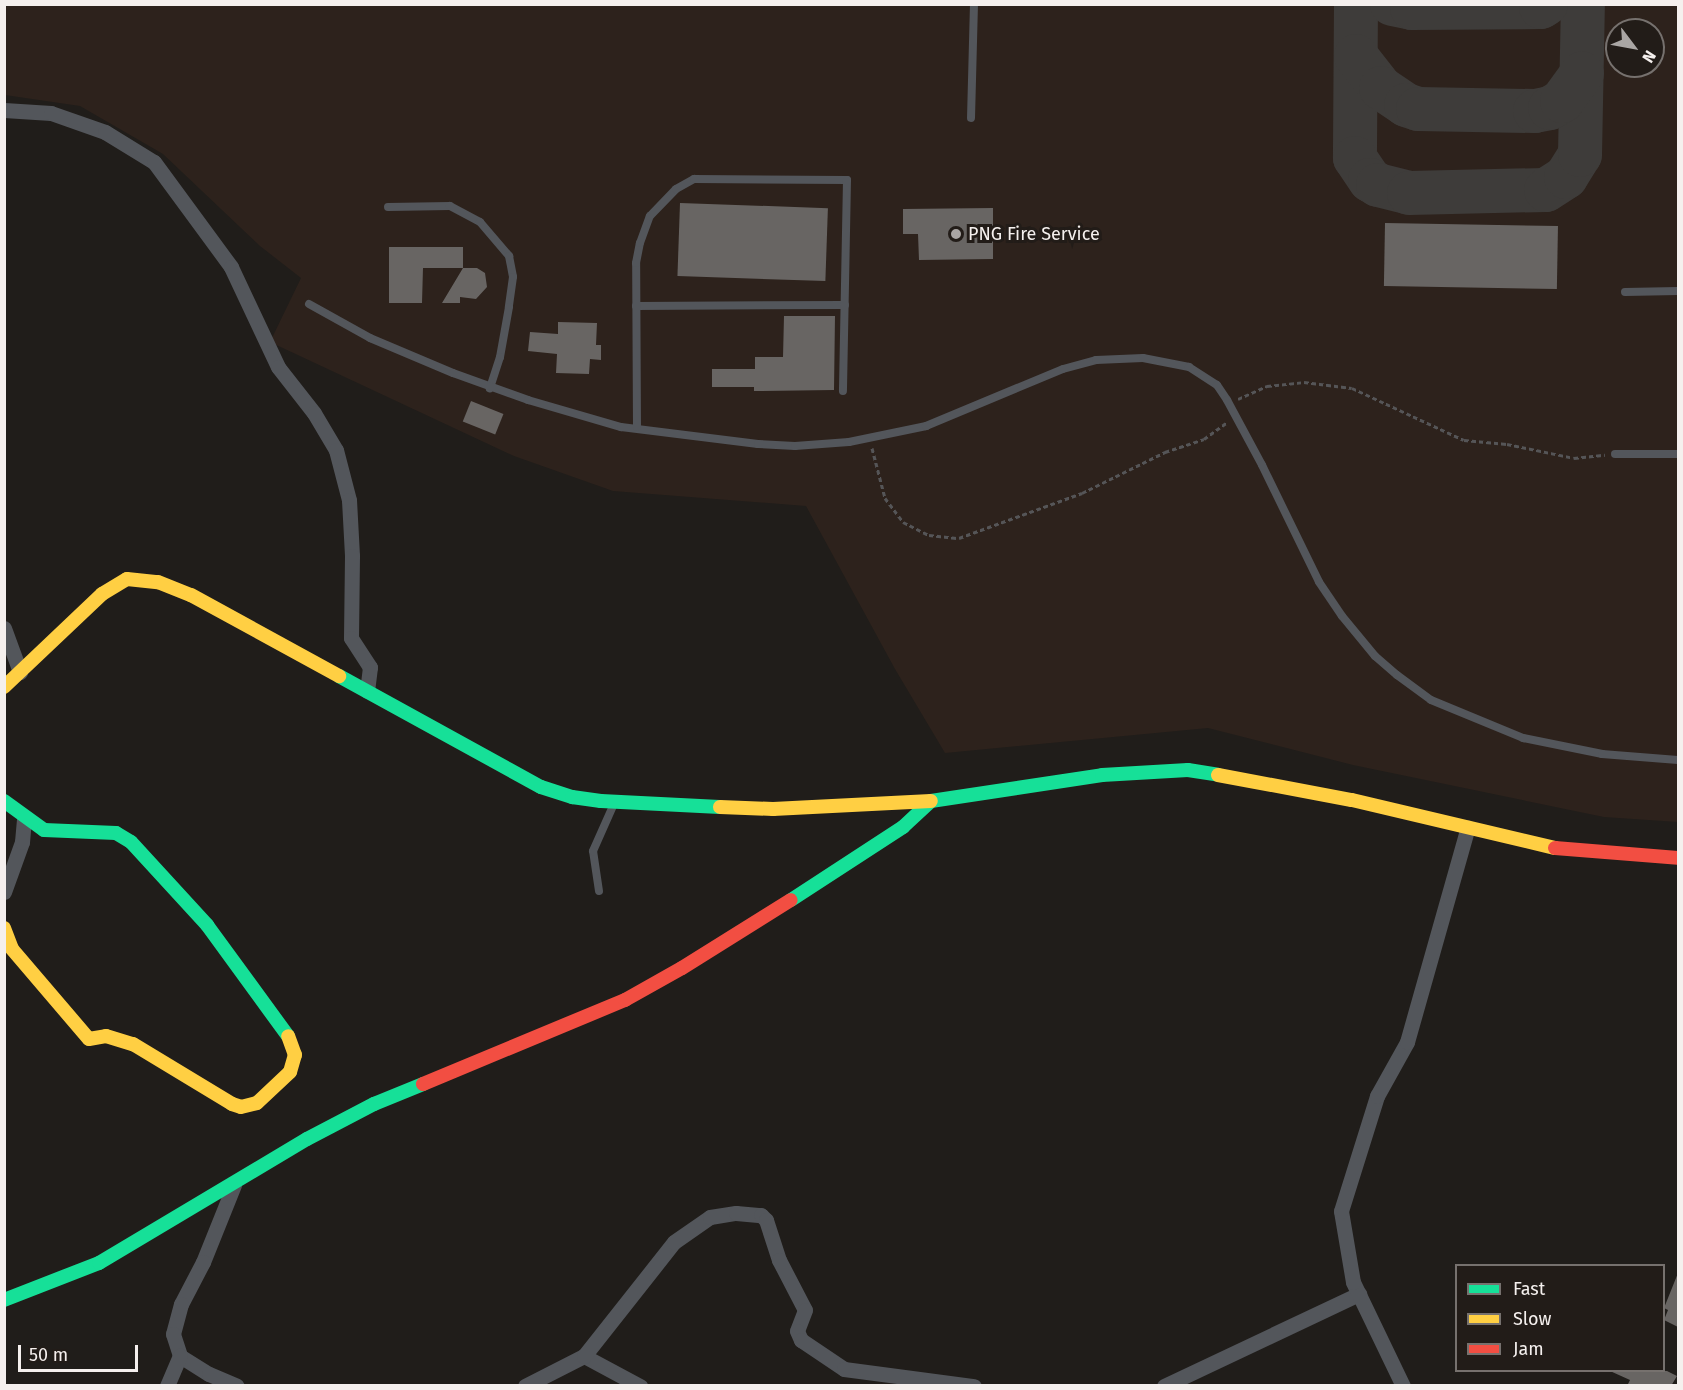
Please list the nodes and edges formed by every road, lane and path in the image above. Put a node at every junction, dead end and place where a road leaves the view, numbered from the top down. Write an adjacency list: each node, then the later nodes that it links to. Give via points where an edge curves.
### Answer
1 (974, 4): 3 (lane)
2 (4, 111): 21 (street, via 51,113 72,120 105,132 154,162 231,267 278,367 314,413 336,450 349,500 351,638 370,667)
3 (971, 118)
4 (388, 207): 10 (lane, via 450,206 480,222 509,256 511,297)
5 (1678, 291): 6 (lane)
6 (1625, 292)
7 (309, 304): 10 (lane, via 370,338)
8 (845, 305): 9 (lane); 9 (lane, via 848,180 694,179 676,189 650,216 636,263); 11 (lane)
9 (636, 306): 14 (lane)
10 (490, 388): 14 (lane, via 621,427)
11 (843, 391)
12 (1229, 404): 13 (lane); 15 (lane, via 1217,385 1189,367 1143,358 1096,360 1063,369 926,426); 16 (path, via 1267,386 1304,382 1333,385 1352,388 1464,440 1574,458)
13 (1235, 415): 15 (path, via 1204,439 1165,452 1082,493 959,538 929,535 903,522 885,498); 22 (lane, via 1319,582 1375,656 1397,675 1431,700 1523,738 1602,754)
14 (637, 427): 15 (lane, via 795,446)
15 (870, 438)
16 (1615, 454): 17 (lane)
17 (1678, 454)
18 (4, 628): 19 (street)
19 (20, 672): 20 (street); 21 (street, via 102,594 127,579 170,585)
20 (4, 687)
21 (368, 691): 24 (street, via 541,787 572,797)
22 (1678, 760)
23 (4, 801): 26 (street)
24 (614, 801): 25 (street, via 773,809); 29 (lane, via 593,851)
25 (931, 801): 27 (street, via 1102,774 1188,770 1283,786); 32 (street, via 870,850 625,1000 374,1104 307,1139)
26 (24, 818): 30 (street, via 22,842); 31 (street, via 44,830 116,833 143,854 207,925 292,1042 295,1055 290,1072 257,1103 241,1107 133,1044 106,1036 89,1039 12,949)
27 (1468, 827): 28 (street, via 1559,849); 33 (street, via 1407,1042 1377,1096 1341,1211 1353,1282)
28 (1678, 858)
29 (599, 891)
30 (4, 892)
31 (4, 928)
32 (234, 1185): 34 (street, via 99,1263); 35 (street, via 176,1318 173,1334)
33 (1359, 1294): 42 (street); 43 (street)
34 (4, 1299)
35 (180, 1356): 37 (street); 38 (street)
36 (584, 1356): 39 (street); 40 (street); 41 (street, via 674,1242 710,1217 736,1213 761,1215 766,1220 779,1260 805,1310 797,1331 801,1340 844,1369)
37 (167, 1386)
38 (237, 1386)
39 (525, 1386)
40 (640, 1386)
41 (974, 1386)
42 (1164, 1386)
43 (1403, 1386)

